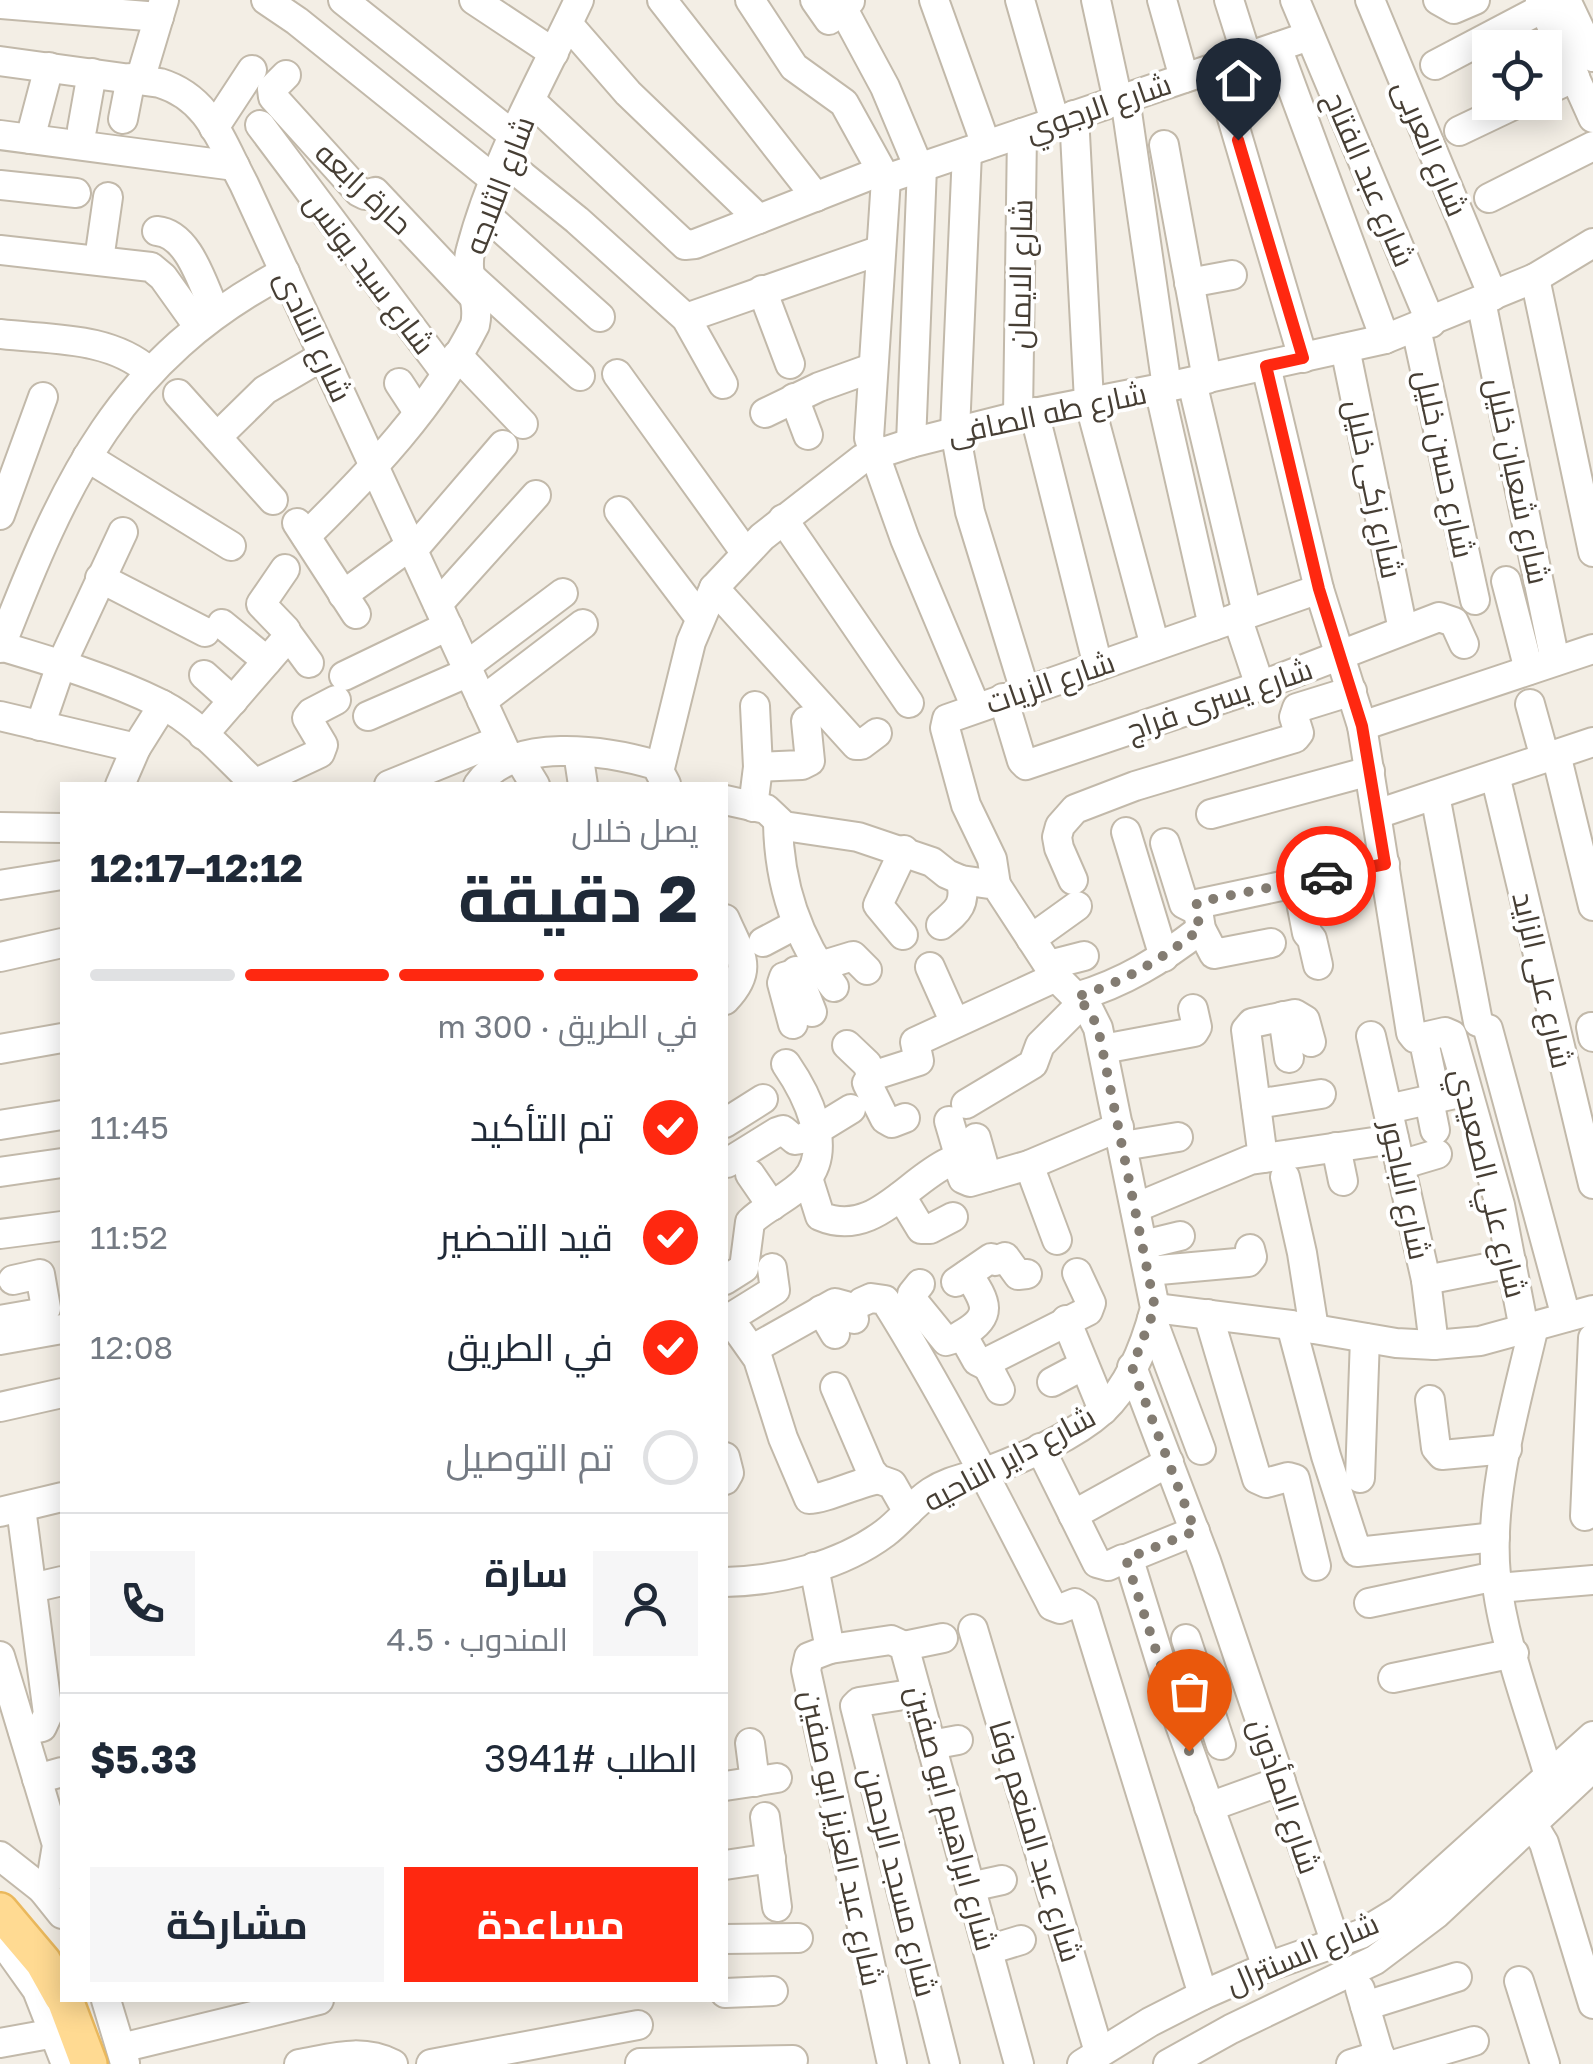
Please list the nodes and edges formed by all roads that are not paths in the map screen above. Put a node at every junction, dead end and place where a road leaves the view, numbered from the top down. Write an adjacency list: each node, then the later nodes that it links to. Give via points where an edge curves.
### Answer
1 (266, 0): 52 (street)
2 (343, 0): 52 (street)
3 (474, 0): 22 (street)
4 (662, 0): 59 (street)
5 (750, 0): 55 (street, via 794,66 844,103)
6 (934, 0): 50 (street)
7 (1020, 0): 39 (street)
8 (1096, 0): 35 (street)
9 (1162, 0): 32 (street)
10 (1229, 0): 23 (street)
11 (1295, 0): 20 (street, شارع عبد الفتاح)
12 (1370, 0): 74 (street, شارع العربى)
13 (1476, 0): 15 (street, via 1461,7)
14 (0, 4): 18 (street)
15 (1442, 4)
16 (834, 7): 53 (street, via 885,87)
17 (1563, 7): 25 (street); 28 (street)
18 (162, 9): 33 (street)
19 (573, 12): 22 (street, شارع الثلاجه); 62 (street, via 628,92)
20 (1310, 36): 21 (street, شارع الرجوي); 78 (street, شارع عبد الفتاح)
21 (1277, 46): 23 (street, شارع الرجوي); 80 (street)
22 (554, 53): 36 (street, شارع الثلاجه)
23 (1247, 57): 27 (street, شارع الرجوي)
24 (0, 61): 26 (street, شارع النادى)
25 (1435, 66)
26 (48, 67): 30 (street, شارع النادى); 47 (street)
27 (1217, 67): 32 (street, شارع الرجوي); 83 (street)
28 (1584, 67): 34 (street); 37 (street)
29 (252, 70): 42 (street)
30 (92, 73): 33 (street, شارع النادى); 43 (street)
31 (286, 76): 72 (street, حارة رابعه, via 272,89 274,97 359,192 375,192)
32 (1184, 78): 35 (street, شارع الرجوي)
33 (136, 79): 38 (street); 42 (street, شارع النادى, via 194,98)
34 (1562, 81)
35 (1122, 99): 39 (street, شارع الرجوي); 93 (street)
36 (531, 102): 52 (street, شارع الثلاجه); 62 (street, شارع الرجوي, via 682,243)
37 (1593, 118)
38 (123, 119)
39 (1065, 119): 45 (street, شارع الرجوي); 97 (street)
40 (1482, 120): 44 (street)
41 (260, 125): 51 (street, شارع سيد يونس)
42 (214, 128): 54 (street, شارع النادى)
43 (82, 129)
44 (1459, 131)
45 (1022, 133): 50 (street, شارع الرجوي); 100 (street, شارع الايمان)
46 (0, 135): 47 (street)
47 (30, 139): 54 (street)
48 (1164, 145): 71 (street)
49 (1593, 146): 60 (street)
50 (976, 149): 53 (street, شارع الرجوي); 102 (street)
51 (280, 152): 54 (street); 84 (street, شارع سيد يونس)
52 (504, 159): 61 (street, شارع الثلاجه); 76 (street)
53 (921, 168): 55 (street, شارع الرجوي); 105 (street)
54 (239, 175): 68 (street, شارع النادى)
55 (883, 175): 59 (street, شارع الرجوي); 66 (street)
56 (0, 185): 57 (street)
57 (76, 193)
58 (108, 197): 67 (street)
59 (816, 197): 62 (street, شارع الرجوي)
60 (1489, 198)
61 (484, 213): 72 (street, شارع الثلاجه, via 470,252); 75 (street)
62 (759, 219)
63 (157, 232): 77 (street, via 181,242)
64 (1593, 242): 70 (street, شارع طه الصافى)
65 (0, 250): 67 (street)
66 (881, 250): 73 (street); 87 (street)
67 (99, 260): 77 (street, via 152,267)
68 (285, 272): 77 (street); 82 (street, شارع النادى)
69 (1232, 275): 71 (street)
70 (1535, 278): 74 (street, شارع طه الصافى); 119 (street)
71 (1189, 283): 93 (street)
72 (473, 287): 84 (street, شارع الثلاجه, via 475,325); 90 (street)
73 (762, 290): 76 (street); 85 (street)
74 (1487, 298): 78 (street, شارع طه الصافى); 142 (street, شارع شعبان خليل)
75 (600, 317)
76 (686, 318): 92 (street)
77 (207, 320): 88 (street)
78 (1423, 325): 80 (street, شارع طه الصافى); 126 (street, شارع حسن خليل)
79 (0, 334): 88 (street, via 112,348)
80 (1385, 339): 81 (street, شارع طه الصافى)
81 (1346, 348): 83 (street, شارع طه الصافى); 131 (street, شارع زكى خليل)
82 (323, 356): 104 (street, via 265,390); 109 (street, شارع النادى)
83 (1303, 358): 86 (street, شارع طه الصافى)
84 (451, 364): 98 (street, شارع الثلاجه); 101 (street, شارع سيد يونس)
85 (790, 364)
86 (1266, 366): 93 (street, شارع طه الصافى); 124 (street)
87 (872, 368): 96 (street); 107 (street)
88 (148, 371): 108 (street)
89 (617, 374): 118 (street)
90 (580, 376)
91 (399, 383): 98 (street)
92 (723, 384)
93 (1181, 384): 97 (street, شارع طه الصافى); 129 (street)
94 (178, 394): 104 (street)
95 (42, 397): 113 (street)
96 (794, 398): 99 (street); 103 (street)
97 (1089, 402): 100 (street, شارع طه الصافى); 135 (street)
98 (418, 412): 109 (street, شارع الثلاجه)
99 (765, 412)
100 (1026, 414): 102 (street, شارع طه الصافى); 141 (street, شارع الايمان)
101 (523, 424)
102 (955, 431): 105 (street, شارع طه الصافى); 147 (street)
103 (808, 435)
104 (217, 437): 111 (street)
105 (911, 442): 107 (street, شارع طه الصافى)
106 (502, 445): 117 (street)
107 (872, 454): 114 (street, شارع طه الصافى); 154 (street)
108 (87, 457): 116 (street); 134 (street)
109 (376, 468): 117 (street, شارع النادى); 117 (street, شارع الثلاجه, via 301,529 350,605)
110 (536, 495): 127 (street)
111 (273, 500)
112 (619, 510): 128 (street)
113 (0, 515)
114 (783, 520): 118 (street, شارع طه الصافى); 151 (street)
115 (122, 532): 121 (street)
116 (231, 546)
117 (412, 547): 127 (street, شارع النادى)
118 (745, 552): 123 (street, شارع طه الصافى)
119 (1593, 552)
120 (284, 570): 132 (street, via 262,604)
121 (100, 578): 138 (street, via 214,628); 140 (street)
122 (1506, 581): 142 (street)
123 (714, 588): 128 (street, شارع طه الصافى); 160 (street, via 856,745)
124 (1319, 589): 129 (street, شارع الزيات); 137 (street)
125 (563, 593): 143 (street)
126 (1475, 600)
127 (443, 615): 143 (street, شارع النادى); 174 (street, via 310,713 320,753)
128 (700, 618): 171 (street, شارع طه الصافى)
129 (1232, 619): 135 (street, شارع الزيات); 145 (street)
130 (582, 624): 149 (street)
131 (1403, 630): 133 (street, شارع يسرى فراج, via 1445,617); 137 (street, شارع يسرى فراج)
132 (288, 633): 138 (street); 139 (street)
133 (1464, 644)
134 (0, 646): 140 (street)
135 (1155, 646): 141 (street, شارع الزيات)
136 (1593, 649): 142 (street)
137 (1340, 656): 145 (street, شارع يسرى فراج); 146 (street)
138 (266, 661): 148 (street)
139 (309, 663)
140 (62, 665): 150 (street); 158 (street)
141 (1098, 666): 147 (street, شارع الزيات)
142 (1542, 666): 159 (street)
143 (467, 669): 149 (street, شارع النادى); 156 (street)
144 (204, 674): 148 (street)
145 (1260, 686): 147 (street, شارع يسرى فراج, via 1026,764)
146 (1352, 691): 159 (street); 202 (street, via 1297,708 1295,738 1076,809 1058,837 1075,893)
147 (1014, 695): 154 (street, شارع الزيات)
148 (232, 701): 161 (street)
149 (482, 701): 164 (street, شارع النادى)
150 (162, 704): 161 (street); 163 (street)
151 (909, 704)
152 (1530, 704): 166 (street)
153 (755, 706): 167 (street)
154 (976, 708): 195 (street, شارع الزيات, via 950,716 945,728)
155 (0, 716): 158 (street)
156 (368, 716)
157 (806, 721): 167 (street, via 810,761)
158 (40, 726): 163 (street)
159 (1362, 726): 168 (street)
160 (877, 733)
161 (203, 735): 173 (street)
162 (1589, 744): 166 (street); 169 (street)
163 (136, 748): 172 (street)
164 (509, 752): 165 (street); 175 (street); 176 (street); 177 (street, شارع النادى)
165 (578, 752): 171 (street, via 618,755); 178 (street)
166 (1550, 756): 170 (street); 196 (street)
167 (758, 766): 181 (street)
168 (1370, 771): 182 (street); 183 (street)
169 (1593, 773)
170 (1495, 775): 179 (street); 253 (street, شارع على الزايد)
171 (659, 776)
172 (121, 782)
173 (251, 782)
174 (254, 782)
175 (401, 782)
176 (480, 782)
177 (533, 782)
178 (583, 782)
179 (1435, 795): 183 (street); 272 (street, via 1483,1026)
180 (728, 801): 181 (street)
181 (753, 807): 184 (street)
182 (1211, 814)
183 (1377, 814): 190 (street)
184 (778, 822): 189 (street); 198 (street)
185 (0, 826): 186 (street)
186 (60, 828)
187 (1126, 832): 208 (street)
188 (1165, 843): 197 (street, via 1184,904)
189 (904, 850): 192 (street); 201 (street, via 878,905)
190 (1385, 864): 193 (street); 219 (street, via 1411,1033)
191 (60, 875): 194 (street)
192 (960, 880): 195 (street); 199 (street, via 964,900)
193 (1297, 882): 197 (street, via 1202,901 1196,904); 209 (street)
194 (0, 884)
195 (996, 885): 202 (street)
196 (1593, 906)
197 (1198, 919): 205 (street, via 1214,954); 208 (street)
198 (797, 924): 203 (street); 212 (street)
199 (941, 925)
200 (728, 927): 214 (street, via 743,968 743,979)
201 (903, 935)
202 (1031, 939): 213 (street)
203 (762, 942)
204 (60, 943): 207 (street)
205 (1270, 943)
206 (1084, 956): 213 (street)
207 (0, 957)
208 (1164, 957): 213 (street, via 1113,985)
209 (1318, 965)
210 (930, 967): 217 (street)
211 (867, 970): 212 (street, via 854,956)
212 (816, 975): 216 (street)
213 (1066, 985): 217 (street); 223 (street, via 1094,1016); 245 (street, via 1033,1064 957,1112)
214 (728, 996)
215 (1192, 1009): 223 (street, via 1194,1032)
216 (803, 1018)
217 (956, 1023): 226 (street, via 916,1042 919,1061)
218 (1372, 1036): 233 (street, شارع الباجور)
219 (1423, 1037): 227 (street, شارع علي الصعيدي, via 1452,1037); 230 (street)
220 (60, 1038): 222 (street)
221 (847, 1045): 226 (street)
222 (0, 1049)
223 (1103, 1049): 239 (street)
224 (1300, 1050): 231 (street, via 1283,1016 1246,1030)
225 (786, 1064): 238 (street, via 802,1088)
226 (872, 1076): 235 (street, via 867,1082 885,1119)
227 (1470, 1090): 230 (street); 263 (street, شارع علي الصعيدي)
228 (1321, 1094): 231 (street)
229 (763, 1099): 236 (street)
230 (1433, 1099): 233 (street); 243 (street, via 1436,1142)
231 (1256, 1104): 244 (street)
232 (852, 1109): 238 (street)
233 (1388, 1109): 243 (street, شارع الباجور)
234 (60, 1115): 237 (street)
235 (905, 1118)
236 (728, 1121)
237 (0, 1125)
238 (815, 1131): 251 (street, via 816,1151); 251 (street, via 798,1140 778,1132)
239 (1121, 1136): 240 (street); 247 (street); 255 (street)
240 (1178, 1137)
241 (976, 1138): 249 (street)
242 (1336, 1148): 243 (street); 244 (street); 252 (street)
243 (1397, 1152): 269 (street, شارع الباجور)
244 (1263, 1158): 255 (street)
245 (955, 1162): 249 (street, via 966,1182); 254 (street)
246 (60, 1163): 248 (street)
247 (1029, 1165): 249 (street); 260 (street)
248 (0, 1172)
249 (987, 1177)
250 (1285, 1178): 278 (street, via 1302,1252)
251 (770, 1181): 254 (street, via 838,1222 868,1218); 267 (street, via 750,1222 744,1268)
252 (1342, 1181)
253 (1593, 1184)
254 (901, 1196): 256 (street, via 921,1229)
255 (1135, 1208): 262 (street)
256 (953, 1217)
257 (60, 1226): 258 (street)
258 (0, 1234)
259 (1180, 1236): 262 (street)
260 (1057, 1240)
261 (1250, 1248): 262 (street, via 1248,1262)
262 (1145, 1258): 271 (street)
263 (1512, 1263): 269 (street); 279 (street, شارع علي الصعيدي)
264 (772, 1268): 274 (street, via 776,1290)
265 (1078, 1273): 276 (street, via 1090,1306)
266 (1027, 1274): 281 (street, via 1018,1275 1005,1257 991,1258 962,1278 982,1296 984,1311)
267 (728, 1278)
268 (13, 1280): 275 (street, via 40,1274 46,1308)
269 (1426, 1280): 285 (street, شارع الباجور)
270 (920, 1284): 281 (street, via 912,1294 915,1303 946,1341)
271 (1154, 1313): 273 (street); 289 (street, شارع داير الناحيه); 300 (street)
272 (1580, 1313): 279 (street)
273 (1208, 1314): 278 (street); 313 (street, via 1258,1479 1295,1479)
274 (728, 1319)
275 (0, 1320)
276 (1066, 1320): 287 (street); 288 (street)
277 (728, 1322): 286 (street)
278 (1303, 1327): 282 (street); 311 (street, via 1354,1548 1363,1554)
279 (1529, 1328): 285 (street); 299 (street)
280 (60, 1329): 284 (street)
281 (961, 1335): 287 (street, via 977,1361)
282 (1365, 1338): 285 (street); 304 (street)
283 (1593, 1338): 291 (street)
284 (0, 1340)
285 (1434, 1345)
286 (753, 1349): 302 (street, via 838,1308 885,1300); 303 (street, via 809,1499)
287 (986, 1363): 293 (street)
288 (1084, 1365): 290 (street); 297 (street)
289 (1132, 1367): 297 (street, شارع داير الناحيه); 301 (street, شارع المأذون)
290 (1052, 1382)
291 (1592, 1385): 309 (street)
292 (835, 1387): 303 (street)
293 (1000, 1390)
294 (60, 1392): 296 (street)
295 (1430, 1400): 299 (street, via 1442,1455)
296 (0, 1406)
297 (1102, 1410): 298 (street, شارع داير الناحيه)
298 (1040, 1448): 302 (street, شارع داير الناحيه); 308 (street)
299 (1507, 1449): 311 (street)
300 (1201, 1450)
301 (1169, 1462): 308 (street); 310 (street, شارع المأذون)
302 (984, 1472): 307 (street, شارع داير الناحيه, via 946,1484); 369 (street, via 1052,1606 1080,1604)
303 (889, 1476): 307 (street)
304 (1360, 1478)
305 (60, 1498): 306 (street)
306 (10, 1510): 319 (street)
307 (908, 1512): 314 (street, شارع داير الناحيه, via 865,1547)
308 (1073, 1515): 312 (street, via 1097,1563)
309 (1585, 1516)
310 (1195, 1531): 312 (street); 331 (street, شارع المأذون)
311 (1494, 1537): 318 (street)
312 (1126, 1559): 343 (street)
313 (1316, 1566)
314 (814, 1567): 317 (street, شارع داير الناحيه); 325 (street, شارع عبد العزيز ابو صفين)
315 (1593, 1580): 318 (street)
316 (60, 1581): 319 (street)
317 (728, 1582)
318 (1497, 1582): 320 (street); 326 (street)
319 (32, 1588): 329 (street)
320 (1369, 1603)
321 (974, 1630): 379 (street, شارع عبد المنعم وفا)
322 (944, 1638): 324 (street)
323 (1186, 1639): 332 (street)
324 (904, 1646): 325 (street, شارع ابراهيم ابو صفين, via 891,1640); 330 (street, شارع ابراهيم ابو صفين)
325 (830, 1649): 389 (street, شارع عبد العزيز ابو صفين, via 810,1657 806,1670)
326 (1514, 1653): 328 (street); 340 (street)
327 (2, 1669): 334 (street)
328 (1393, 1678)
329 (53, 1679): 334 (street, via 46,1724)
330 (917, 1693): 351 (street, شارع ابراهيم ابو صفين, via 944,1743); 390 (street, شارع مسجد الرحمن, via 855,1706)
331 (1250, 1694): 332 (street); 341 (street, شارع المأذون)
332 (1210, 1708): 336 (street)
333 (1593, 1736): 340 (street, شارع السنترال)
334 (25, 1740): 337 (street); 339 (street)
335 (750, 1743): 342 (street, via 766,1780)
336 (1221, 1745)
337 (0, 1756)
338 (1593, 1767): 346 (street, شارع السنترال)
339 (50, 1776): 345 (street)
340 (1549, 1776): 357 (street, شارع السنترال, via 1417,1896)
341 (1281, 1782): 343 (street); 357 (street, شارع المأذون)
342 (728, 1786)
343 (1209, 1807): 363 (street)
344 (765, 1818): 348 (street)
345 (57, 1822): 353 (street)
346 (1532, 1823): 362 (street, شارع السنترال, via 1436,1914); 373 (street)
347 (0, 1856): 353 (street)
348 (770, 1858): 349 (street); 354 (street)
349 (728, 1865)
350 (1002, 1880): 351 (street)
351 (970, 1887): 361 (street, شارع ابراهيم ابو صفين)
352 (0, 1896): 364 (main road)
353 (55, 1902)
354 (777, 1907)
355 (0, 1911): 375 (main road, via 43,1962)
356 (798, 1938): 358 (street)
357 (1348, 1939): 362 (street, شارع المأذون); 363 (street, شارع السنترال)
358 (728, 1940)
359 (1021, 1940): 361 (street)
360 (4, 1949): 375 (street)
361 (988, 1950): 391 (street, شارع ابراهيم ابو صفين)
362 (1365, 1966): 374 (street, شارع المأذون); 392 (street, شارع السنترال)
363 (1267, 1968): 369 (street, شارع السنترال)
364 (60, 1973)
365 (1457, 1977): 374 (street)
366 (1519, 1981): 394 (street)
367 (773, 1992): 368 (street)
368 (728, 1993)
369 (1203, 1995): 379 (street, شارع السنترال)
370 (77, 2002): 380 (main road)
371 (106, 2002): 380 (street)
372 (312, 2002): 380 (street)
373 (1593, 2004)
374 (1365, 2006): 382 (street, شارع المأذون)
375 (61, 2010): 378 (street); 384 (street); 385 (main road)
376 (638, 2013): 383 (street); 388 (street)
377 (1474, 2041): 382 (street)
378 (0, 2043)
379 (1090, 2058)
380 (115, 2059)
381 (794, 2060): 383 (street)
382 (1386, 2061): 393 (street)
383 (640, 2063)
384 (66, 2064)
385 (89, 2064)
386 (299, 2064): 387 (street, via 368,2054)
387 (393, 2064)
388 (431, 2064)
389 (892, 2064)
390 (945, 2064)
391 (1019, 2064)
392 (1168, 2064)
393 (1351, 2064)
394 (1545, 2064)

